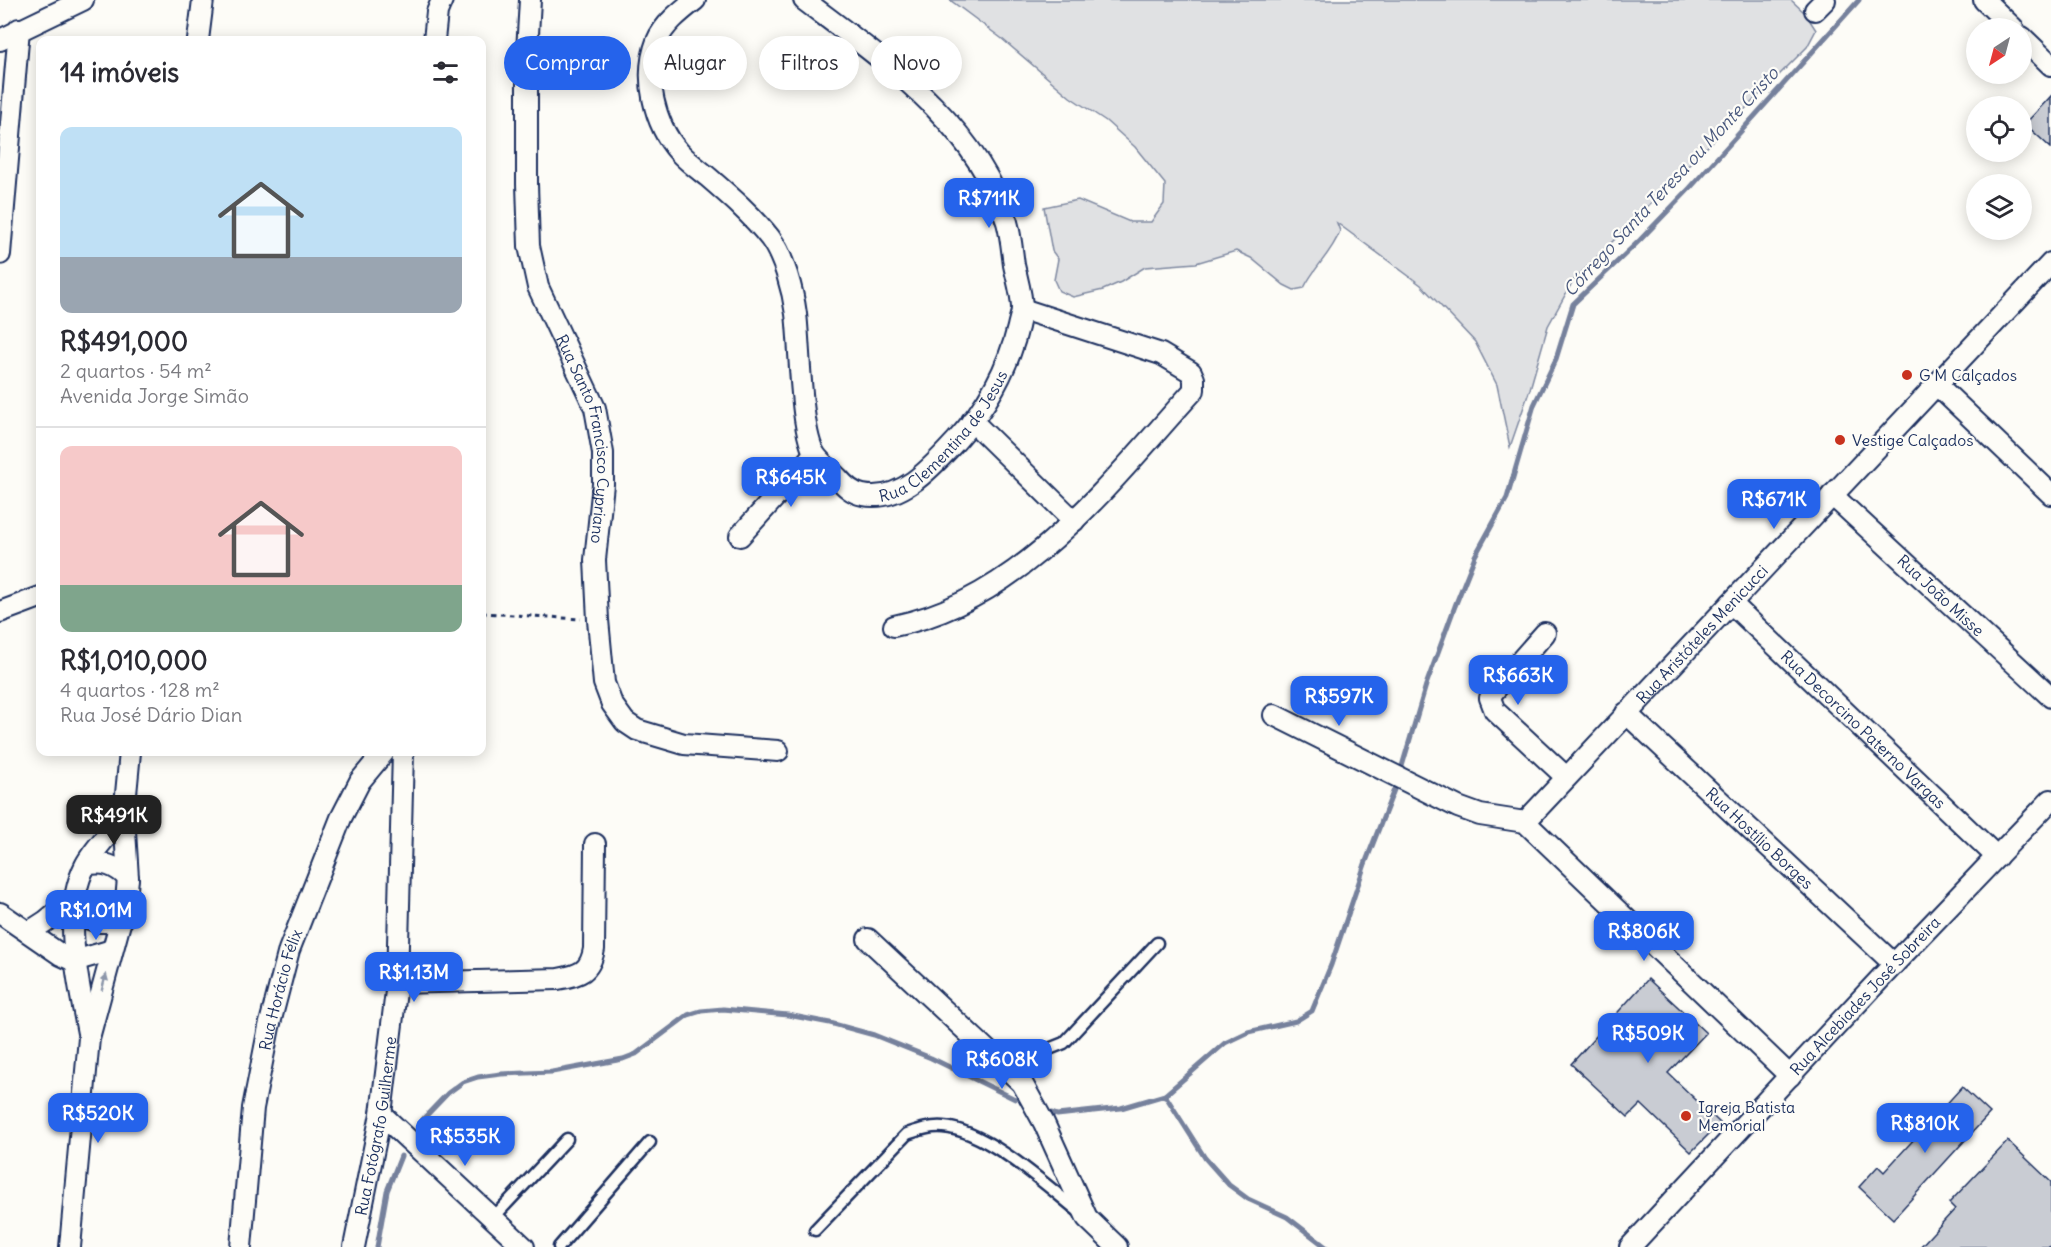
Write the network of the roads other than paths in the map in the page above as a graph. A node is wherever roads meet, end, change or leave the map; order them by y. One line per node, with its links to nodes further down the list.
1 (83, 0): 9 (street)
2 (203, 0): 10 (street)
3 (442, 0): 11 (street)
4 (530, 0): 33 (street, Rua Santo Francisco Cypriano)
5 (695, 0): 20 (street)
6 (804, 0): 17 (street, Rua Clementina de Jesus)
7 (1984, 0): 8 (street)
8 (2003, 18)
9 (19, 29): 12 (street); 15 (street)
10 (198, 36)
11 (434, 36)
12 (0, 40)
13 (2032, 47): 14 (street)
14 (2051, 65)
15 (0, 254)
16 (2047, 275): 18 (street, Rua Aristóteles Menicucci)
17 (1022, 309): 19 (street, Rua Clementina de Jesus); 23 (street)
18 (1937, 385): 21 (street); 22 (street, Rua Aristóteles Menicucci)
19 (972, 421): 20 (street, Rua Clementina de Jesus); 23 (street)
20 (814, 454): 24 (street)
21 (2051, 494)
22 (1832, 495): 26 (street, Rua Aristóteles Menicucci); 30 (street, Rua João Misse)
23 (1074, 521): 28 (street)
24 (740, 536)
25 (36, 598): 27 (street)
26 (1731, 603): 31 (street, Rua Aristóteles Menicucci); 42 (street, Rua Decorcino Paterno Vargas)
27 (0, 612)
28 (894, 626)
29 (1545, 633): 37 (street)
30 (2051, 697)
31 (1626, 713): 37 (street, Rua Aristóteles Menicucci); 53 (street, Rua Hostílio Borges)
32 (1274, 715): 40 (street)
33 (778, 751)
34 (130, 756): 39 (street)
35 (381, 756): 65 (street, Rua Horácio Félix)
36 (403, 756): 54 (street, Rua Fotógrafo Guilherme)
37 (1566, 777): 40 (street, Rua Aristóteles Menicucci)
38 (2051, 800): 42 (street, Rua Alcebiades José Sobreira)
39 (124, 815): 43 (street); 44 (street)
40 (1525, 822): 56 (street)
41 (595, 844): 54 (street)
42 (1996, 857): 53 (street, Rua Alcebiades José Sobreira)
43 (86, 865): 44 (street); 45 (street)
44 (128, 878): 47 (street)
45 (75, 905): 47 (street); 48 (street); 52 (street)
46 (0, 913): 48 (street)
47 (123, 919): 51 (street)
48 (29, 932): 52 (street)
49 (868, 939): 57 (street)
50 (1157, 943): 57 (lane)
51 (112, 950): 52 (street); 55 (street, one-way to 51)
52 (74, 961): 55 (street)
53 (1894, 964): 56 (street, Rua Alcebiades José Sobreira)
54 (397, 983): 58 (street, Rua Fotógrafo Guilherme)
55 (89, 1038): 64 (street)
56 (1790, 1076): 70 (street, Rua Alcebiades José Sobreira)
57 (1022, 1083): 62 (street)
58 (381, 1114): 61 (street); 66 (street, Rua Fotógrafo Guilherme)
59 (567, 1139): 61 (lane)
60 (650, 1142): 68 (lane)
61 (493, 1218): 67 (street)
62 (1087, 1218): 63 (lane); 69 (street)
63 (815, 1230)
64 (70, 1247)
65 (241, 1247)
66 (354, 1247)
67 (524, 1247)
68 (559, 1247)
69 (1117, 1247)
70 (1630, 1247)

